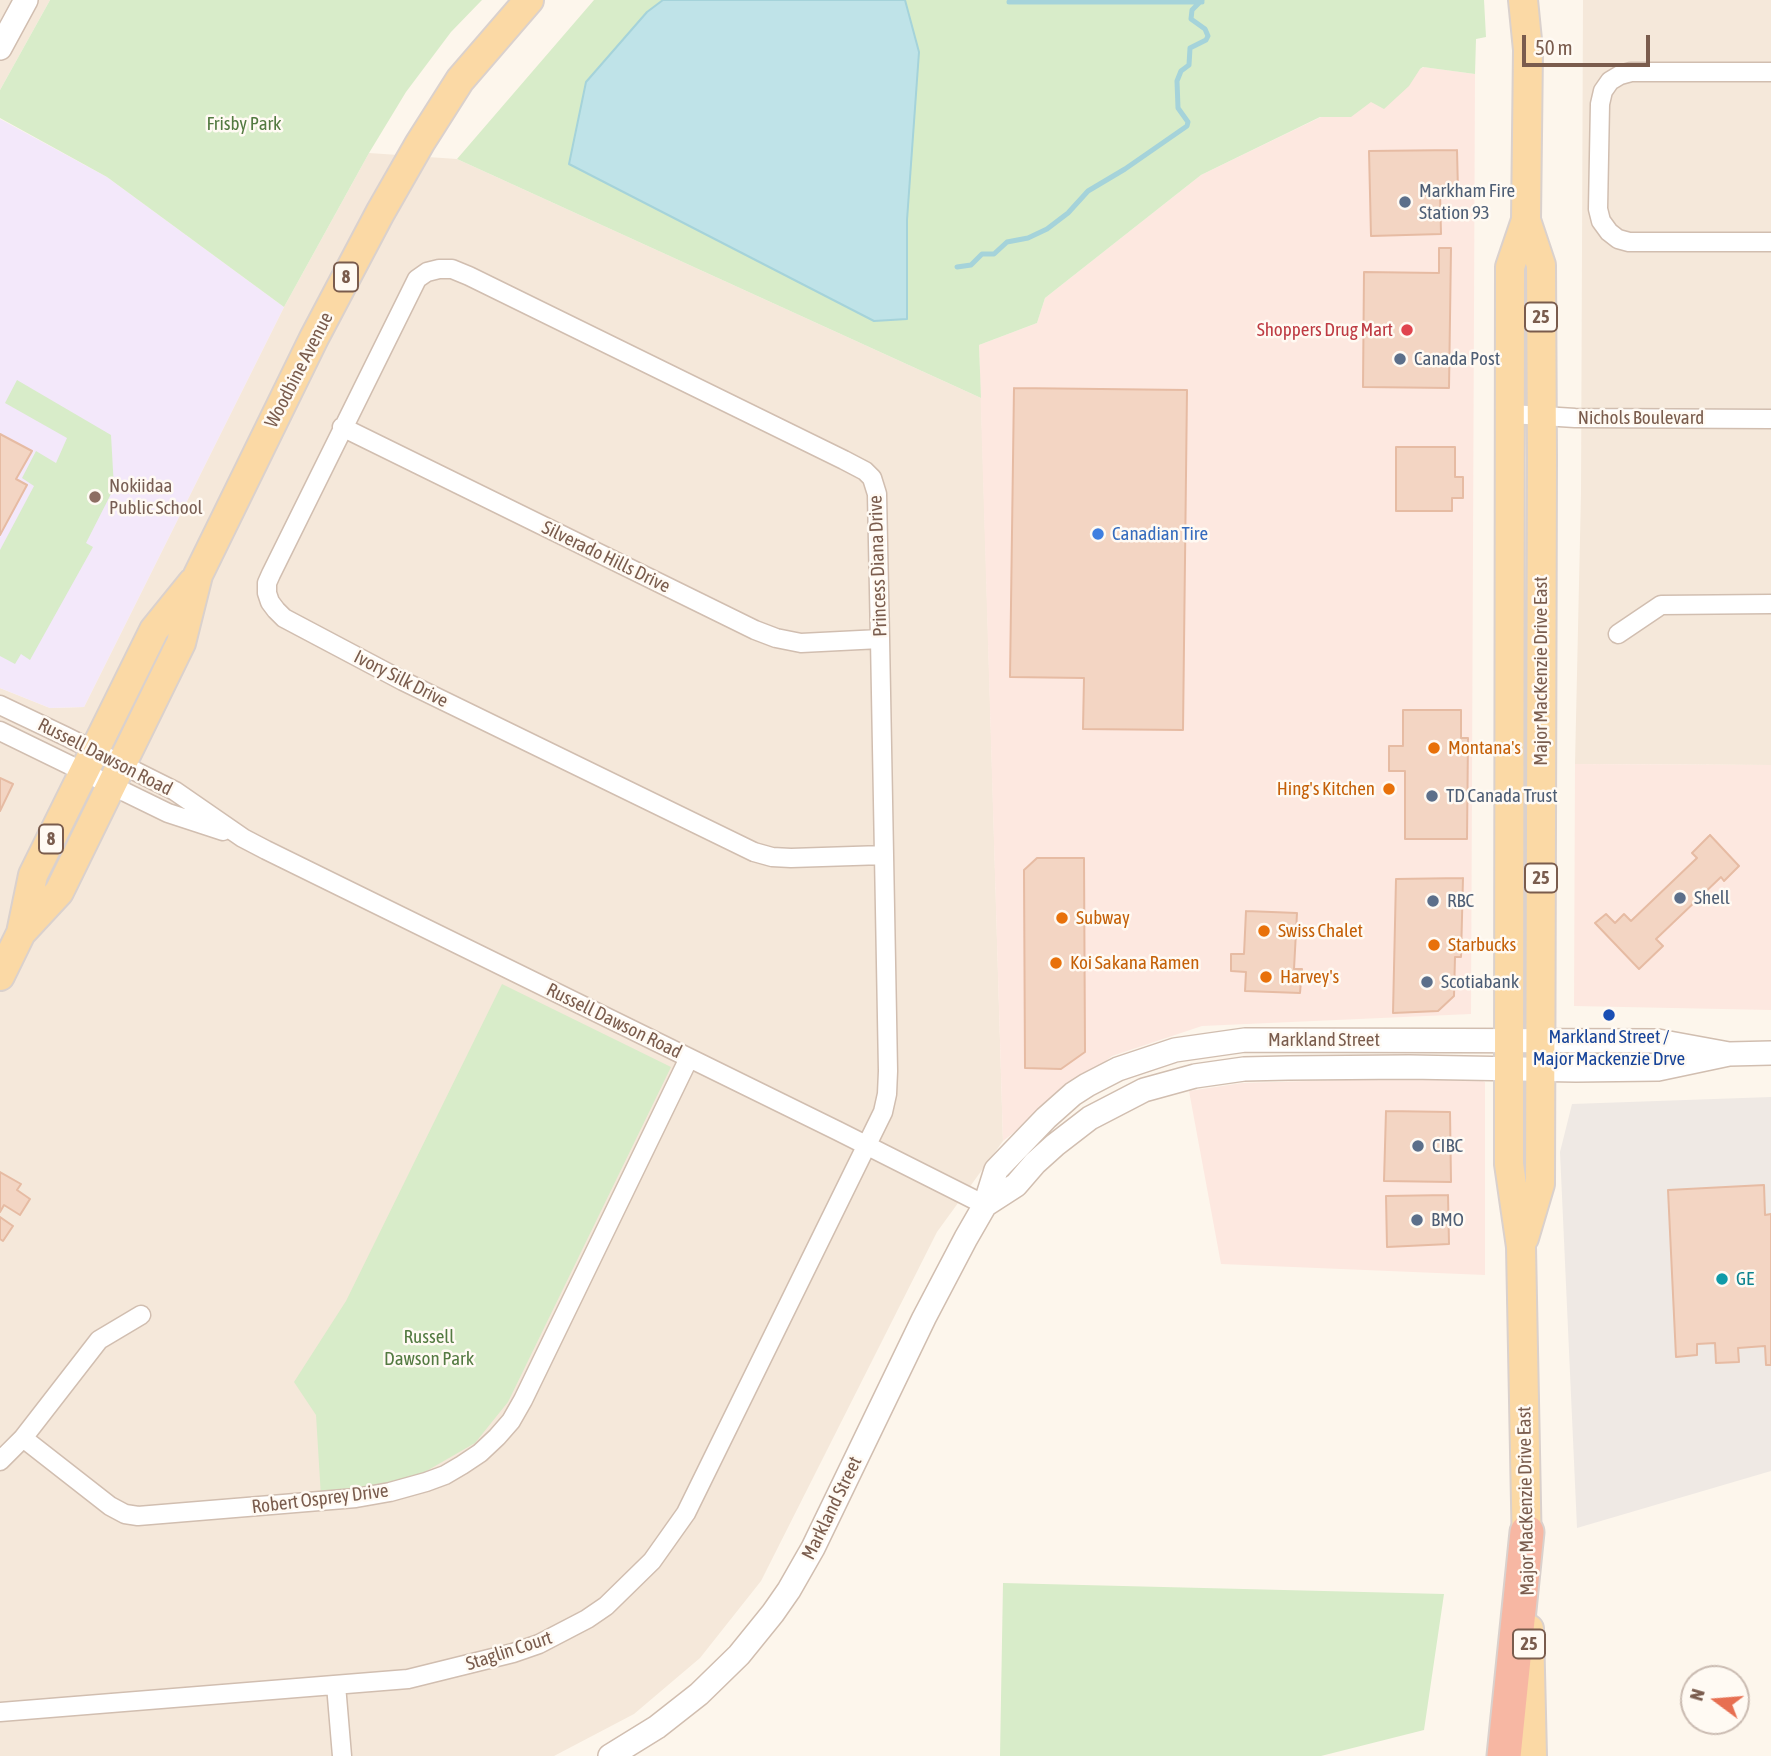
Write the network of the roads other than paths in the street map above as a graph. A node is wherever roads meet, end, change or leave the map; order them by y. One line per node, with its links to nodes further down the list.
1 (26, 0): 4 (street)
2 (529, 0): 13 (main road, Woodbine Avenue / 8)
3 (1523, 0): 6 (main road, Major MacKenzie Drive East / 25)
4 (0, 48)
5 (1771, 72): 7 (street)
6 (1527, 220): 9 (main road, Major MacKenzie Drive East / 25); 10 (main road, Major MacKenzie Drive East / 25)
7 (1771, 242)
8 (427, 272): 12 (street, Ivory Silk Drive); 16 (street, Princess Diana Drive)
9 (1511, 414): 10 (street, Nichols Boulevard); 24 (main road, Major MacKenzie Drive East / 25)
10 (1542, 416): 11 (street, Nichols Boulevard); 25 (main road, Major MacKenzie Drive East / 25)
11 (1771, 419)
12 (342, 427): 16 (street, Silverado Hills Drive); 21 (street, Ivory Silk Drive)
13 (198, 575): 19 (main road, Woodbine Avenue / 8); 20 (main road, Woodbine Avenue / 8)
14 (1771, 604): 15 (street)
15 (1618, 634)
16 (880, 639): 21 (street, Princess Diana Drive)
17 (0, 705): 19 (street, Russell Dawson Road)
18 (0, 731): 19 (street, Russell Dawson Road)
19 (89, 761): 20 (street, Russell Dawson Road); 22 (main road, Woodbine Avenue / 8)
20 (116, 775): 22 (main road, Woodbine Avenue / 8); 28 (street, Russell Dawson Road)
21 (884, 855): 31 (street, Princess Diana Drive)
22 (21, 933): 23 (main road, Woodbine Avenue / 8)
23 (0, 976)
24 (1509, 1040): 25 (street, Markland Street); 29 (main road, Major MacKenzie Drive East / 25); 32 (street, Markland Street)
25 (1540, 1040): 27 (street, Markland Street); 30 (main road, Major MacKenzie Drive East / 25)
26 (1771, 1053): 27 (street, Markland Street)
27 (1729, 1054): 30 (street, Markland Street)
28 (689, 1058): 31 (street, Russell Dawson Road); 35 (street, Robert Osprey Drive)
29 (1509, 1068): 30 (street, Markland Street); 32 (street, Markland Street); 33 (main road, Major MacKenzie Drive East / 25)
30 (1540, 1069): 33 (main road, Major MacKenzie Drive East / 25)
31 (867, 1146): 32 (street, Russell Dawson Road); 38 (street, Staglin Court)
32 (985, 1205): 41 (street, Markland Street)
33 (1521, 1247): 37 (main road, Major MacKenzie Drive East / 25)
34 (141, 1315): 35 (street)
35 (23, 1438): 36 (street)
36 (0, 1461)
37 (1527, 1532): 42 (highway); 43 (main road, Major MacKenzie Drive East / 25)
38 (336, 1685): 39 (street, Staglin Court); 40 (street)
39 (0, 1712)
40 (342, 1756)
41 (611, 1756)
42 (1504, 1756)
43 (1532, 1756)

